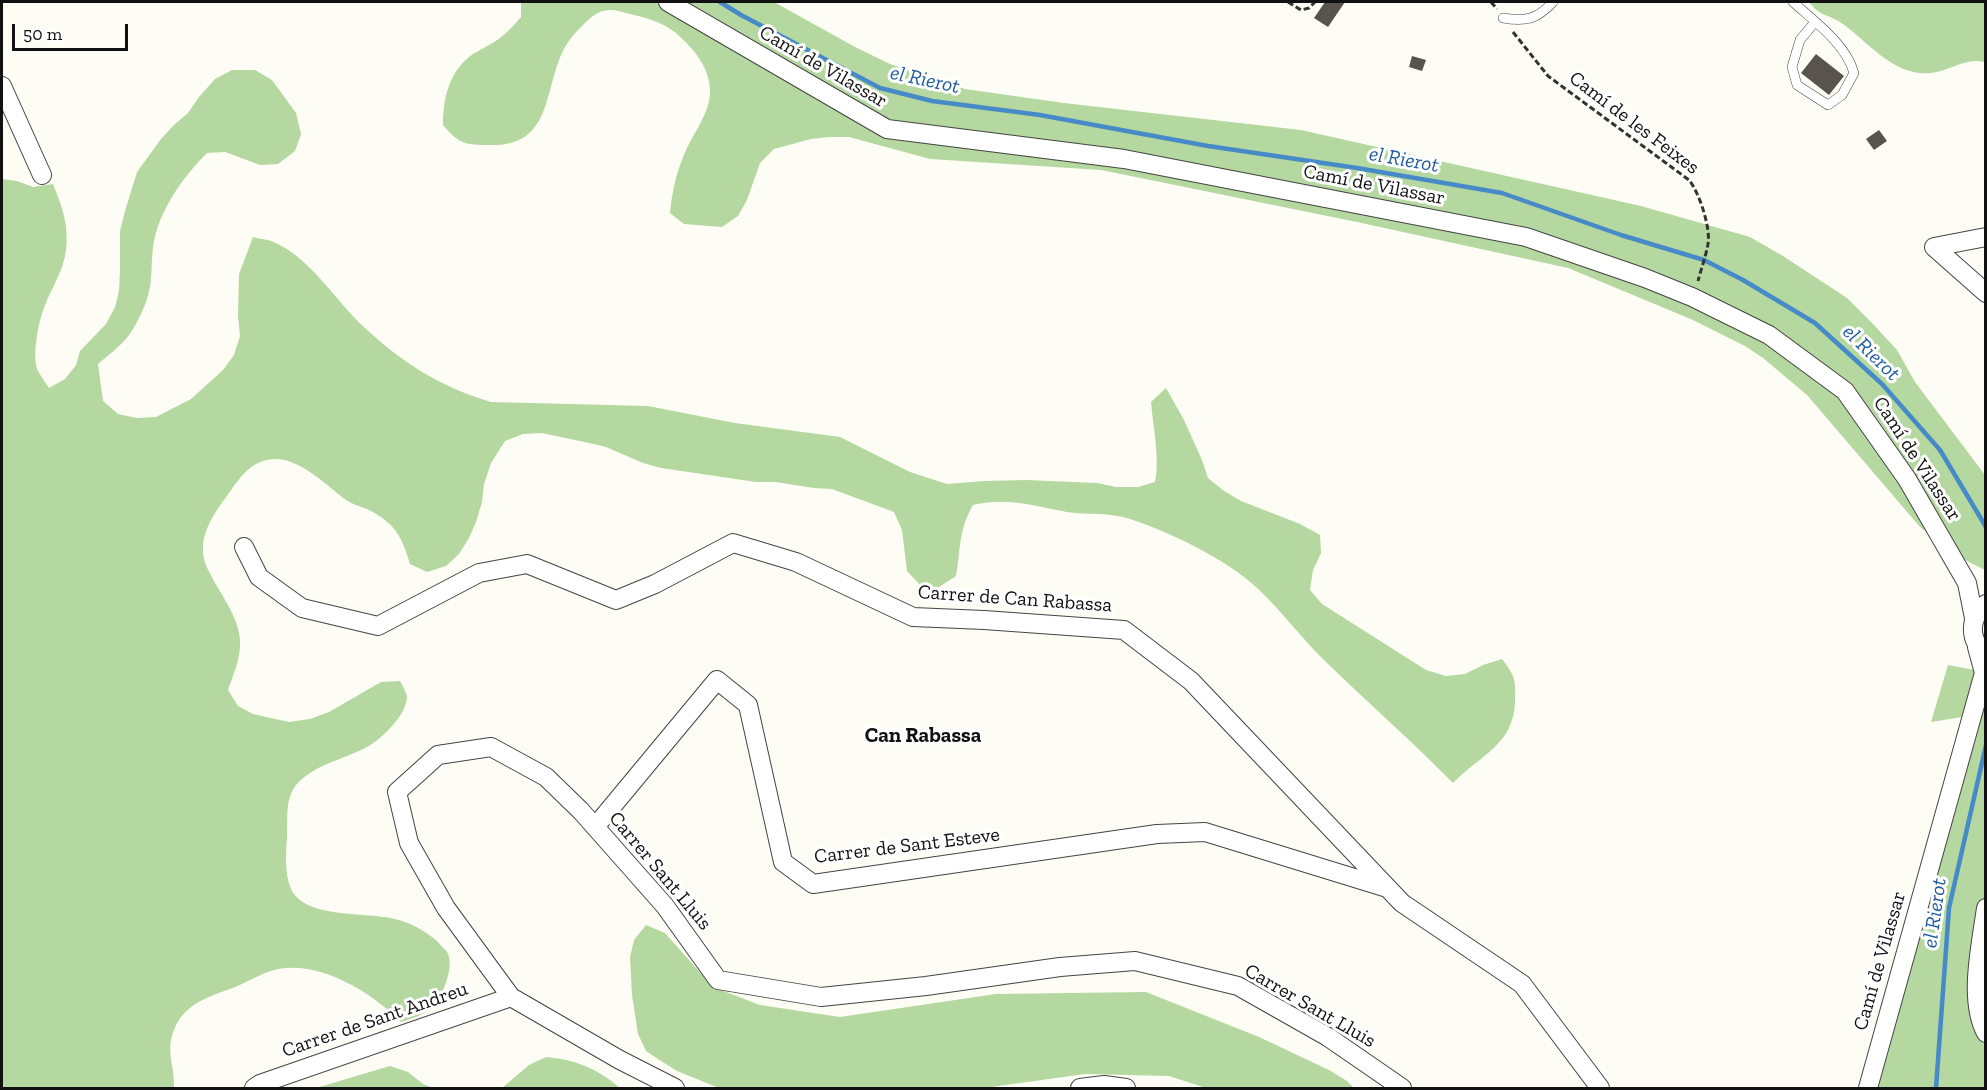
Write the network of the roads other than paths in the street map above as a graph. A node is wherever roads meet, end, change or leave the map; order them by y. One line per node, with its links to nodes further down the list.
1 (668, 2): 11 (street, Camí de Vilassar)
2 (1553, 2): 4 (lane)
3 (1793, 2): 5 (lane)
4 (1503, 18)
5 (1815, 22): 5 (lane)
6 (2, 86): 7 (street)
7 (42, 175)
8 (1986, 237): 9 (street)
9 (1986, 293)
10 (244, 546): 17 (street, Carrer de Can Rabassa)
11 (1967, 583): 12 (street); 14 (street, Camí de Vilassar)
12 (1986, 592)
13 (1986, 604): 14 (street)
14 (1974, 618): 15 (street, Camí de Vilassar)
15 (1983, 662): 27 (street, Camí de Vilassar)
16 (596, 827): 17 (street, Carrer de Sant Esteve); 19 (street, Carrer Sant Lluis); 25 (street, Carrer Sant Lluis)
17 (1388, 888): 26 (street, Carrer de Can Rabassa)
18 (1986, 908): 20 (street)
19 (511, 997): 21 (street, Carrer de Sant Andreu); 22 (street)
20 (1986, 1033)
21 (254, 1089)
22 (675, 1089)
23 (1080, 1089): 24 (street)
24 (1126, 1089)
25 (1402, 1089)
26 (1600, 1089)
27 (1868, 1089)

